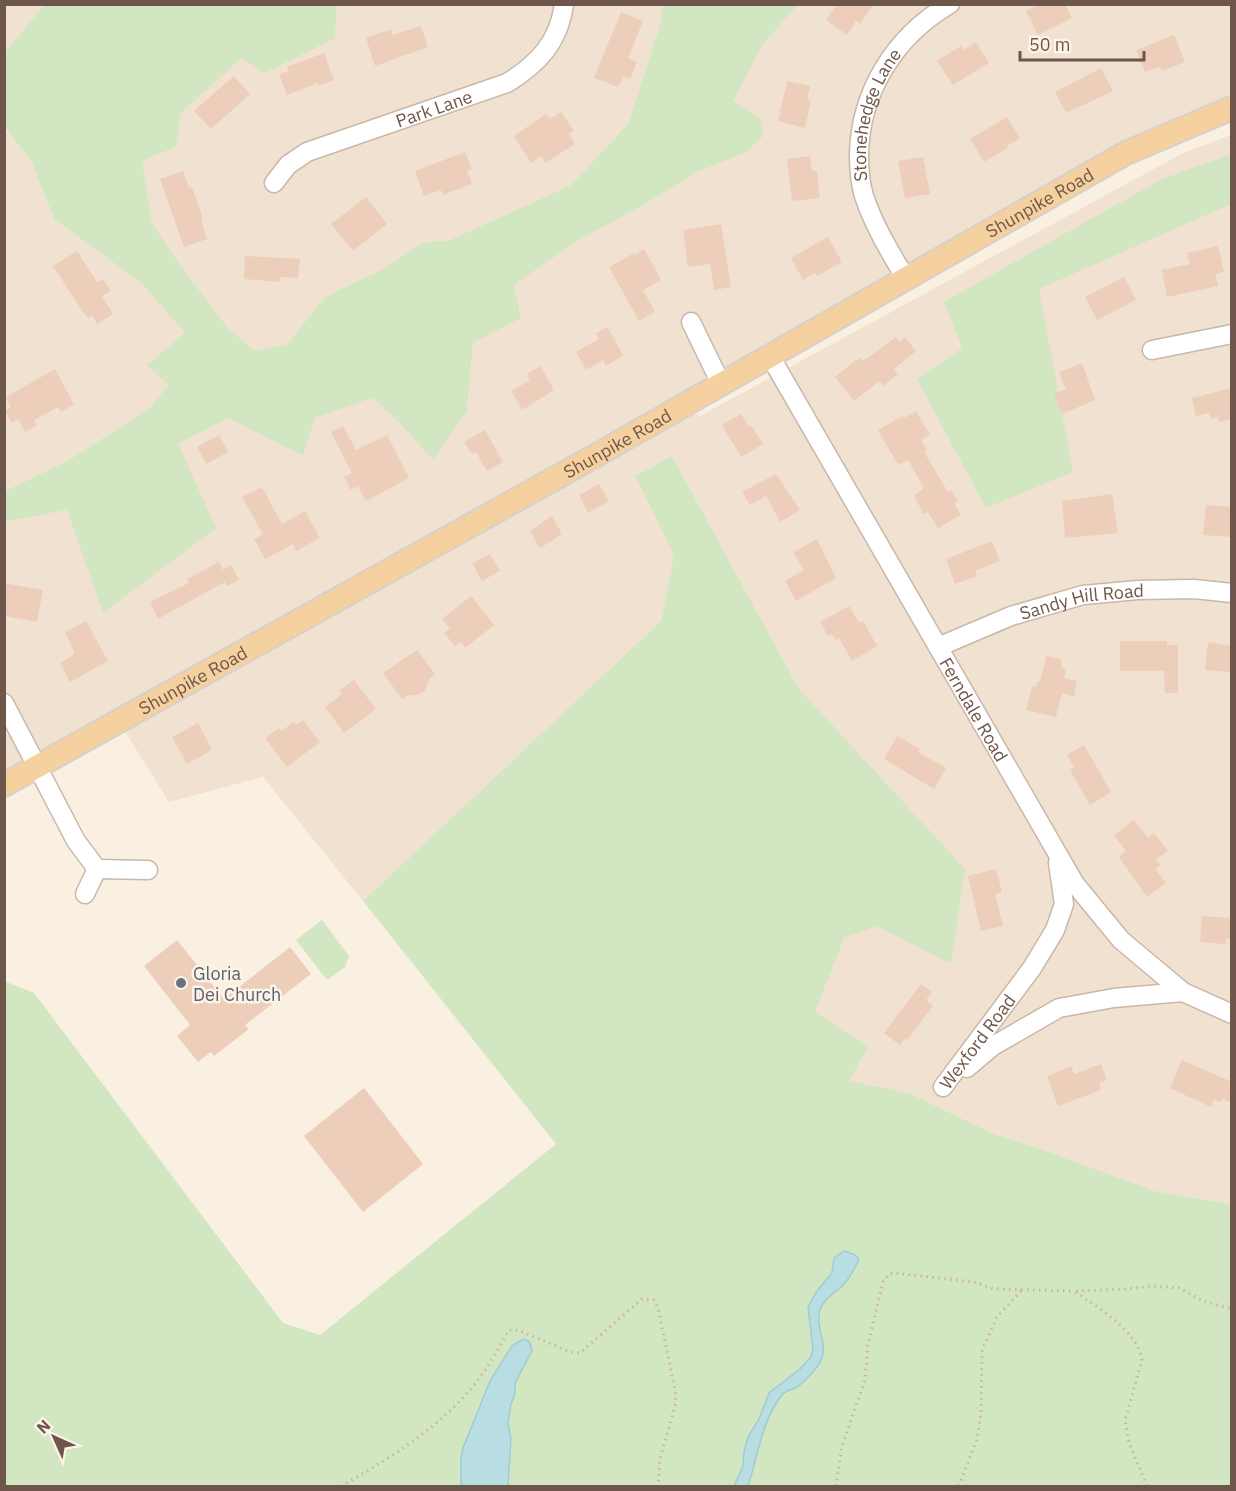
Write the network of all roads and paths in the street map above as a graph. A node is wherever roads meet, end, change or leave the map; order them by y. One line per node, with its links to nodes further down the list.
1 (564, 4): 4 (street, Park Lane)
2 (950, 4): 5 (street, Stonehedge Lane)
3 (1232, 108): 5 (main road, Shunpike Road)
4 (274, 183)
5 (906, 279): 9 (main road, Shunpike Road)
6 (691, 322): 10 (street)
7 (1232, 334): 8 (street)
8 (1152, 350)
9 (770, 356): 10 (main road, Shunpike Road); 12 (street, Ferndale Road)
10 (721, 384): 14 (main road, Shunpike Road)
11 (1232, 593): 12 (street, Sandy Hill Road)
12 (938, 648): 16 (street, Ferndale Road)
13 (4, 703): 14 (street)
14 (39, 766): 15 (main road, Shunpike Road); 17 (street)
15 (4, 784)
16 (1057, 853): 20 (street, Ferndale Road); 20 (street, Wexford Road)
17 (97, 869): 18 (street); 19 (street)
18 (148, 870)
19 (85, 894)
20 (1183, 992): 21 (street, Ferndale Road)
21 (1232, 1014)
22 (1022, 1290): 23 (path); 27 (path); 28 (path)
23 (1074, 1291): 24 (path); 29 (path)
24 (1232, 1309)
25 (341, 1486): 26 (path)
26 (658, 1486)
27 (836, 1486)
28 (959, 1486)
29 (1147, 1486)

